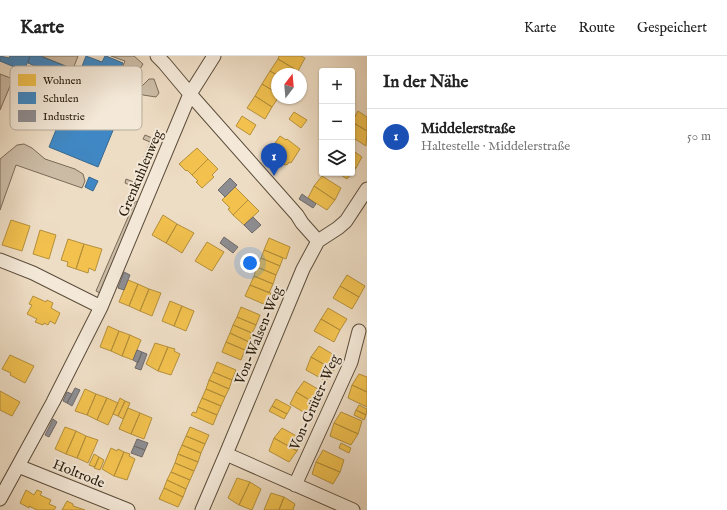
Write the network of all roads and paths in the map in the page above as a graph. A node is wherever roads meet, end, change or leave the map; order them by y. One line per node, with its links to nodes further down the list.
1 (157, 56): 3 (street)
2 (214, 56): 3 (street, Grenkuhlenweg)
3 (190, 94): 5 (street); 7 (street, Grenkuhlenweg)
4 (367, 189): 5 (street, Von-Walsen-Weg)
5 (318, 241): 9 (street, Von-Walsen-Weg)
6 (0, 260): 7 (street)
7 (101, 307): 10 (street, Grenkuhlenweg)
8 (359, 331): 11 (street, Von-Grüter-Weg)
9 (226, 454): 11 (street); 14 (street, Von-Walsen-Weg)
10 (18, 466): 12 (street, Grenkuhlenweg); 13 (street, Holtrode)
11 (295, 485): 15 (street)
12 (0, 499)
13 (128, 510)
14 (202, 510)
15 (352, 510)

